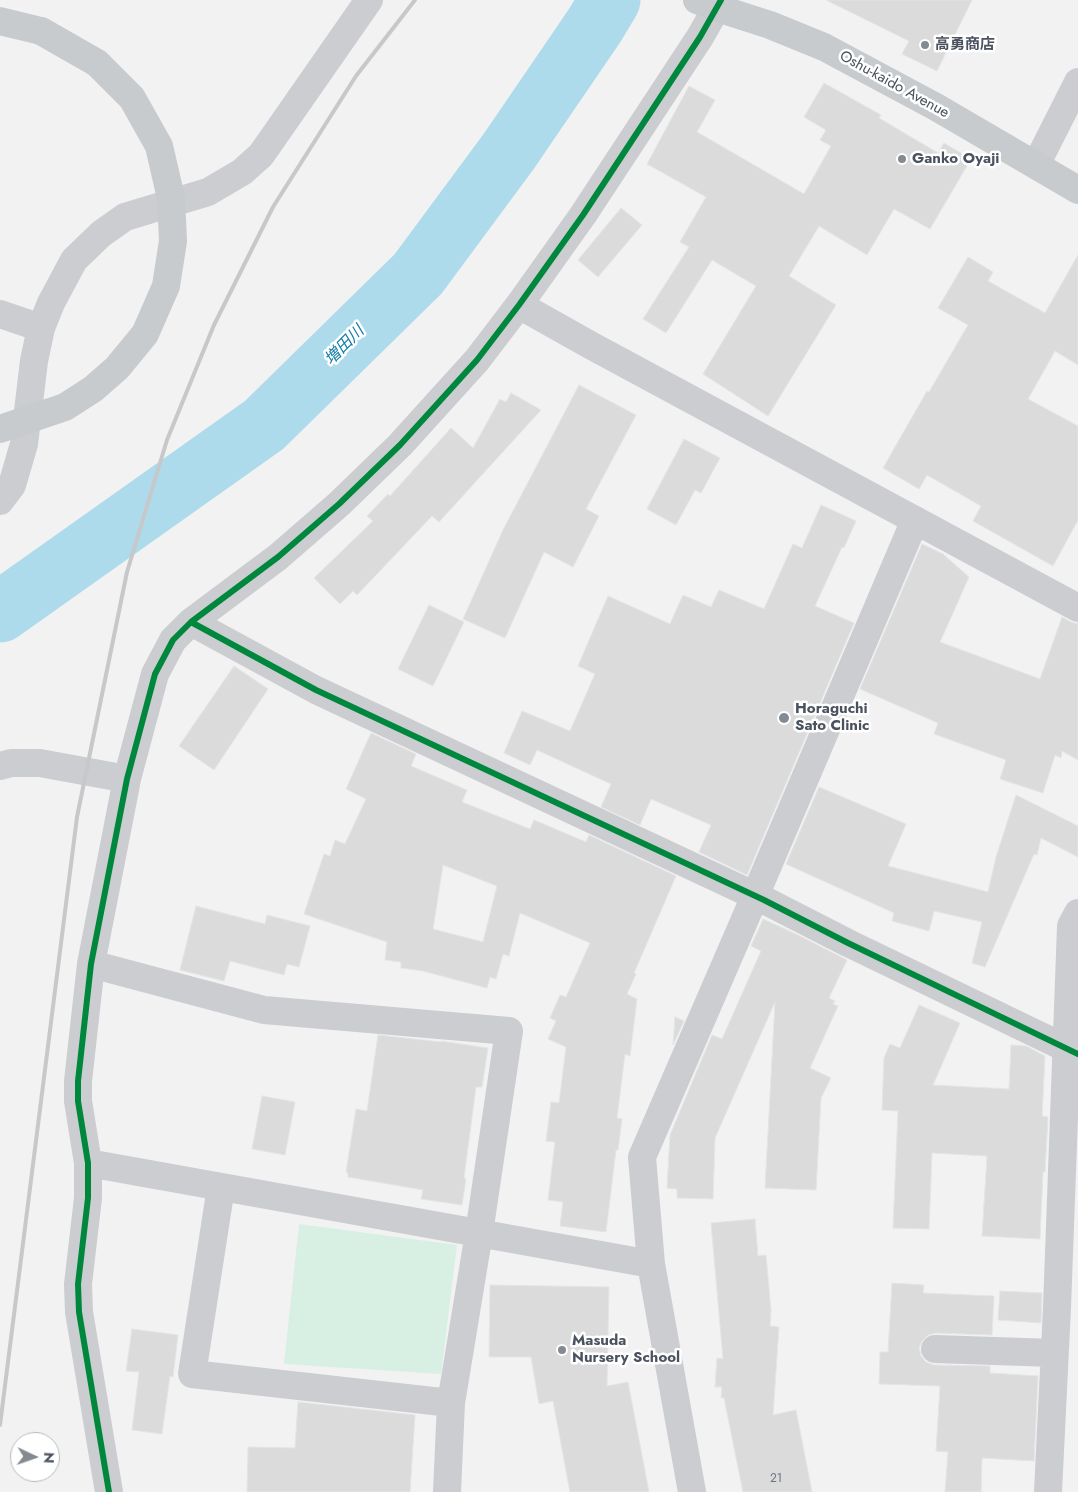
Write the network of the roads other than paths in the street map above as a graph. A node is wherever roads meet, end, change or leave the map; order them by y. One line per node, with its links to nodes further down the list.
1 (369, 0): 9 (street)
2 (709, 2): 5 (main road, Oshu-kaido Avenue); 7 (street)
3 (0, 21): 10 (main road, bridge)
4 (1078, 82): 5 (street)
5 (1036, 165): 6 (main road, Oshu-kaido Avenue)
6 (1078, 190)
7 (519, 305): 12 (street); 14 (street)
8 (0, 314): 9 (street)
9 (41, 328): 11 (street)
10 (0, 429)
11 (0, 501)
12 (915, 520): 13 (street); 17 (street)
13 (1078, 608)
14 (191, 622): 16 (street); 17 (street)
15 (0, 766): 16 (street)
16 (126, 779): 19 (street)
17 (755, 896): 20 (street); 24 (street)
18 (1078, 913): 20 (street)
19 (91, 964): 21 (street); 23 (street)
20 (1072, 1052): 26 (street)
21 (88, 1163): 22 (street); 28 (street)
22 (221, 1187): 23 (street); 27 (street)
23 (479, 1233): 24 (street); 27 (street)
24 (651, 1264): 30 (street)
25 (935, 1349): 26 (street)
26 (1054, 1353): 31 (street)
27 (451, 1403): 29 (street)
28 (109, 1492)
29 (447, 1492)
30 (692, 1492)
31 (1048, 1492)

